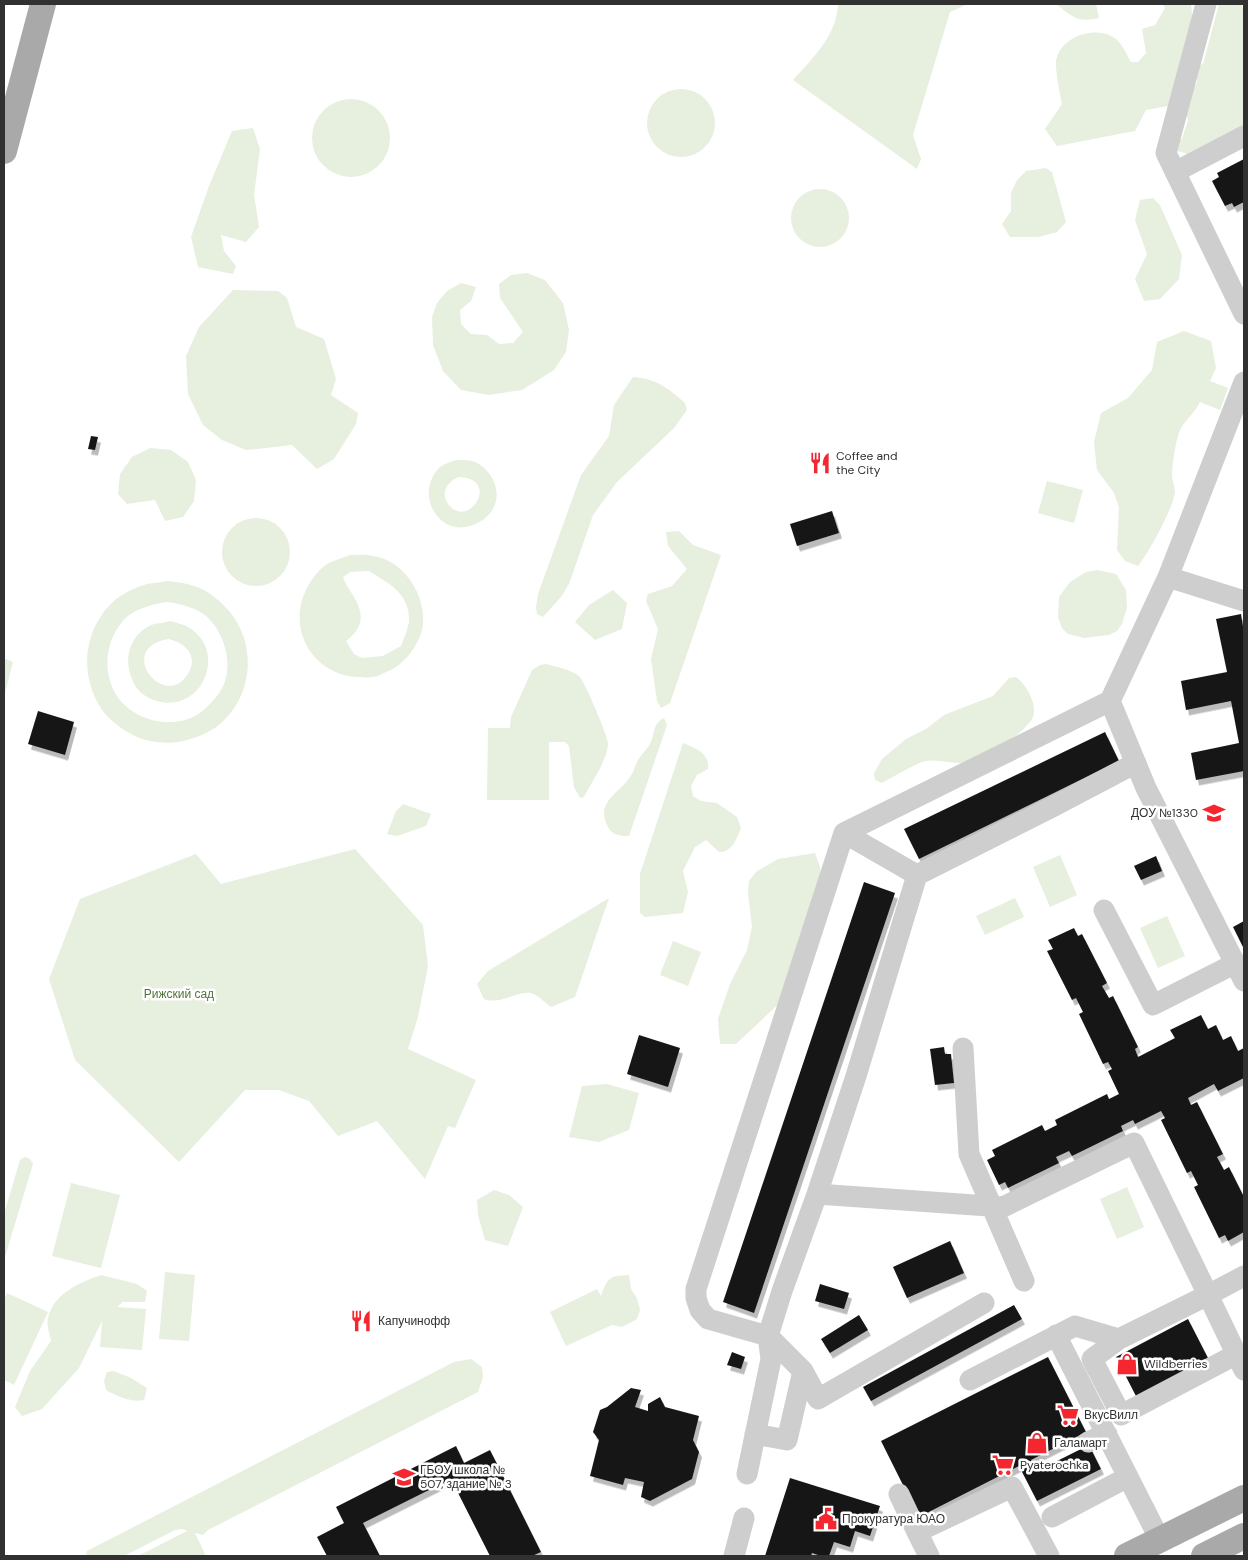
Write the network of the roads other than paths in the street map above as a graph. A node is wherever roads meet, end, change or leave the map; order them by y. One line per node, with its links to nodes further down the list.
1 (43, 4): 4 (main road)
2 (1206, 4): 5 (lane)
3 (1244, 136): 5 (lane)
4 (4, 151)
5 (1175, 172): 6 (lane)
6 (1244, 314)
7 (1244, 382): 8 (lane)
8 (1168, 577): 9 (lane); 10 (lane)
9 (1244, 601)
10 (1110, 701): 11 (lane); 12 (lane)
11 (1136, 763): 13 (lane); 15 (lane)
12 (844, 833): 13 (lane); 24 (lane)
13 (917, 875): 17 (lane)
14 (1104, 910): 15 (lane)
15 (1240, 972)
16 (963, 1048): 18 (lane)
17 (817, 1194): 18 (lane); 24 (lane)
18 (991, 1206): 20 (lane); 21 (lane)
19 (1244, 1276): 21 (lane)
20 (1024, 1281)
21 (1208, 1294): 25 (lane); 26 (lane)
22 (984, 1303): 27 (lane)
23 (1056, 1335): 25 (lane); 28 (lane); 31 (lane)
24 (768, 1336): 27 (lane); 29 (lane)
25 (1119, 1338): 26 (lane)
26 (1239, 1350)
27 (803, 1371): 29 (lane)
28 (970, 1380)
29 (755, 1434): 30 (lane)
30 (747, 1474)
31 (1128, 1477): 34 (lane); 38 (lane)
32 (899, 1494): 36 (lane)
33 (1244, 1498): 38 (main road)
34 (1052, 1517)
35 (744, 1518): 39 (lane)
36 (917, 1532): 40 (lane); 41 (lane)
37 (1244, 1536): 43 (main road)
38 (1160, 1540): 42 (main road)
39 (734, 1556)
40 (929, 1556)
41 (1049, 1556)
42 (1126, 1556)
43 (1204, 1556)

